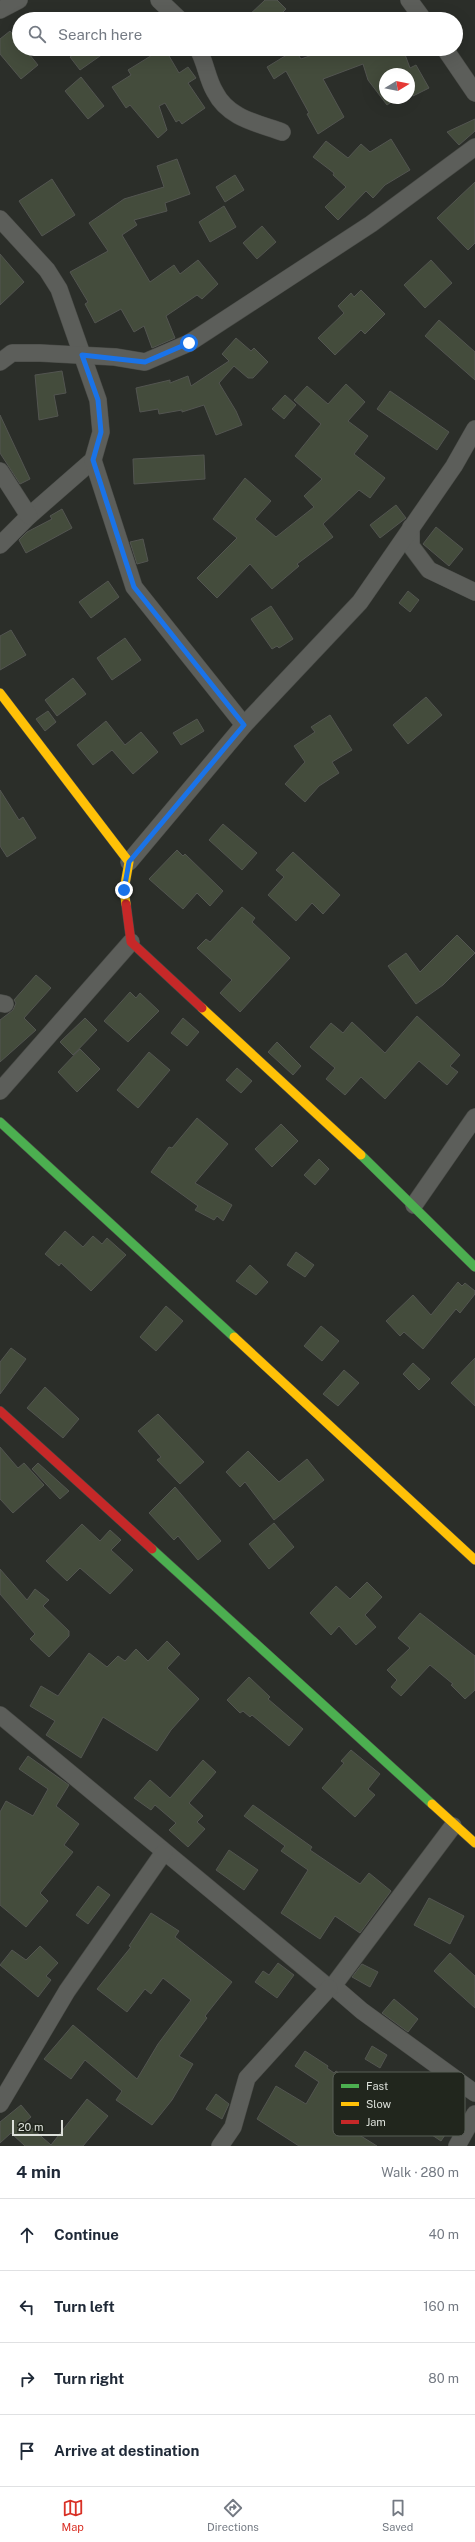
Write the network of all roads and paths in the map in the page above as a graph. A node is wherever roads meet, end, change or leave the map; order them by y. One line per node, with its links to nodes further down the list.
1 (19, 0): 4 (street)
2 (160, 0): 5 (street)
3 (409, 0): 6 (street)
4 (0, 10)
5 (172, 12)
6 (417, 12)
7 (201, 56): 10 (street)
8 (450, 56): 9 (street)
9 (475, 93)
10 (282, 132)
11 (475, 147): 13 (street)
12 (0, 219): 13 (street)
13 (82, 355): 14 (street); 16 (street)
14 (0, 362)
15 (475, 429): 19 (street)
16 (93, 460): 18 (street); 23 (street)
17 (0, 471): 18 (street)
18 (29, 516): 20 (street)
19 (411, 527): 21 (street); 23 (street)
20 (0, 545)
21 (475, 592)
22 (0, 693): 24 (street)
23 (244, 725): 24 (street)
24 (129, 862): 25 (street)
25 (131, 942): 26 (street); 29 (street)
26 (0, 1091)
27 (475, 1117): 29 (street)
28 (0, 1122): 32 (street)
29 (414, 1205): 30 (street)
30 (475, 1267)
31 (0, 1411): 34 (street)
32 (475, 1560)
33 (0, 1716): 36 (street)
34 (453, 1826): 35 (street); 37 (street)
35 (475, 1843)
36 (164, 1852): 37 (street); 41 (street)
37 (331, 1987): 38 (street); 45 (street)
38 (446, 2072)
39 (465, 2086): 40 (street)
40 (475, 2093)
41 (0, 2104)
42 (475, 2114): 43 (street)
43 (465, 2132)
44 (463, 2136): 46 (street)
45 (220, 2146)
46 (457, 2146)

